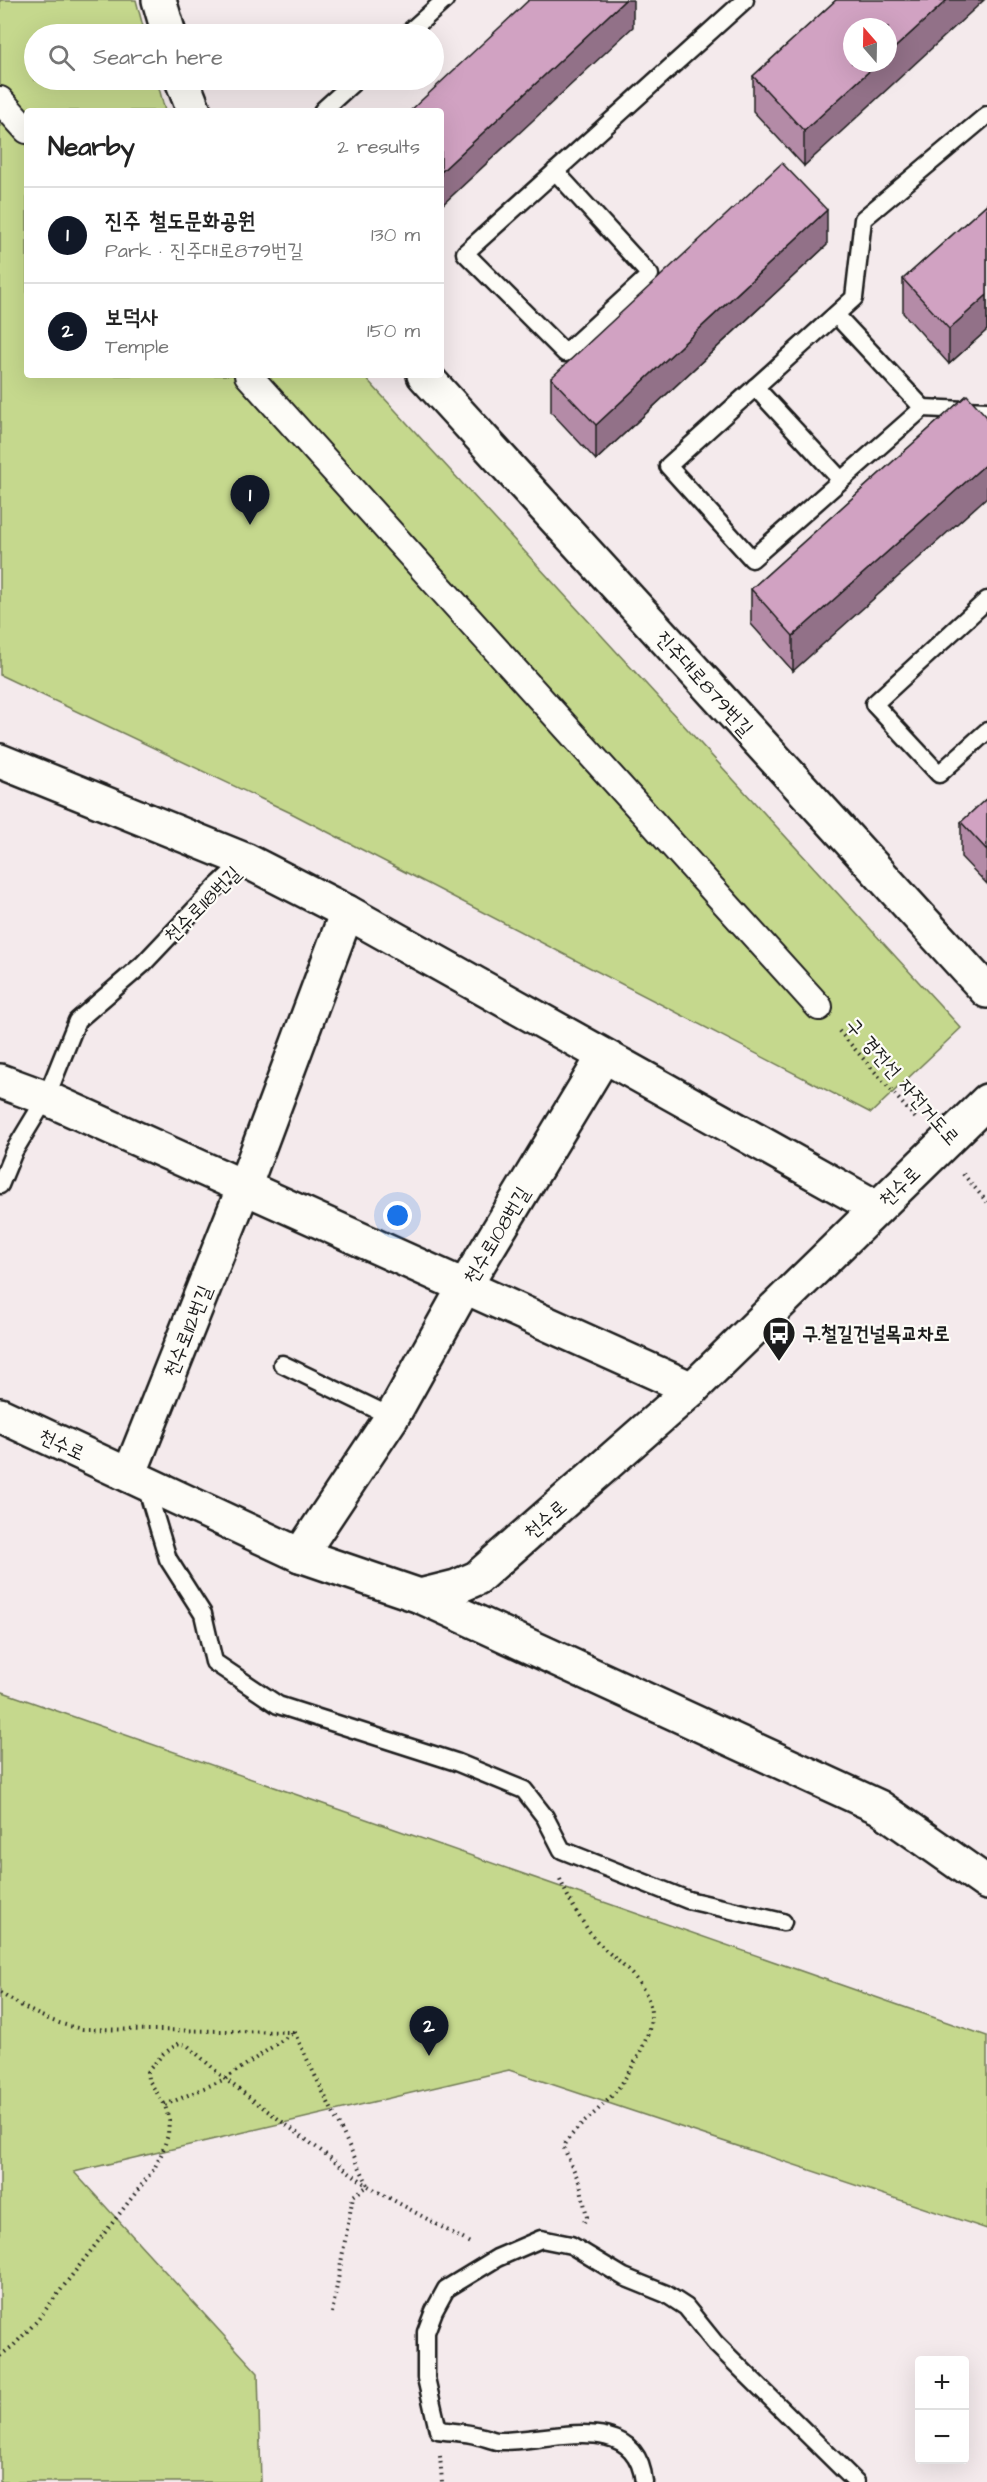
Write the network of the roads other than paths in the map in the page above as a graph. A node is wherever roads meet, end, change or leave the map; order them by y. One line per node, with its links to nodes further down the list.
1 (159, 0): 4 (street)
2 (445, 0): 5 (lane)
3 (745, 0): 13 (lane)
4 (166, 24)
5 (418, 24)
6 (186, 90): 9 (street)
7 (345, 90): 10 (lane)
8 (0, 100): 12 (street)
9 (193, 108)
10 (324, 108)
11 (987, 115): 14 (lane)
12 (24, 127)
13 (555, 171): 13 (lane)
14 (836, 315): 17 (lane); 18 (lane)
15 (251, 378): 27 (street)
16 (427, 378): 26 (street, 진주대로879번길)
17 (755, 387): 20 (lane); 20 (lane)
18 (923, 408): 19 (lane); 20 (lane)
19 (987, 411)
20 (841, 480)
21 (987, 600): 22 (lane)
22 (987, 731)
23 (0, 761): 24 (street, 천수로118번길)
24 (245, 860): 25 (street); 30 (lane, 천수로118번길)
25 (347, 912): 28 (street); 33 (street, 천수로112번길)
26 (987, 991)
27 (819, 1007)
28 (604, 1056): 34 (street); 35 (street, 천수로108번길)
29 (0, 1081): 30 (street)
30 (46, 1098): 32 (lane, 천수로118번길); 33 (street)
31 (987, 1101): 34 (street, 천수로)
32 (0, 1185)
33 (244, 1187): 35 (street); 40 (street, 천수로112번길)
34 (877, 1208): 37 (street, 천수로)
35 (465, 1286): 37 (street); 39 (street, 천수로108번길)
36 (282, 1364): 39 (lane)
37 (692, 1389): 42 (street, 천수로)
38 (0, 1415): 40 (street, 천수로)
39 (392, 1417): 41 (street, 천수로108번길)
40 (137, 1479): 41 (street, 천수로); 44 (lane)
41 (300, 1555): 42 (street, 천수로)
42 (420, 1596): 43 (street)
43 (987, 1883)
44 (783, 1922)
45 (644, 2482): 46 (lane)
46 (856, 2482)

